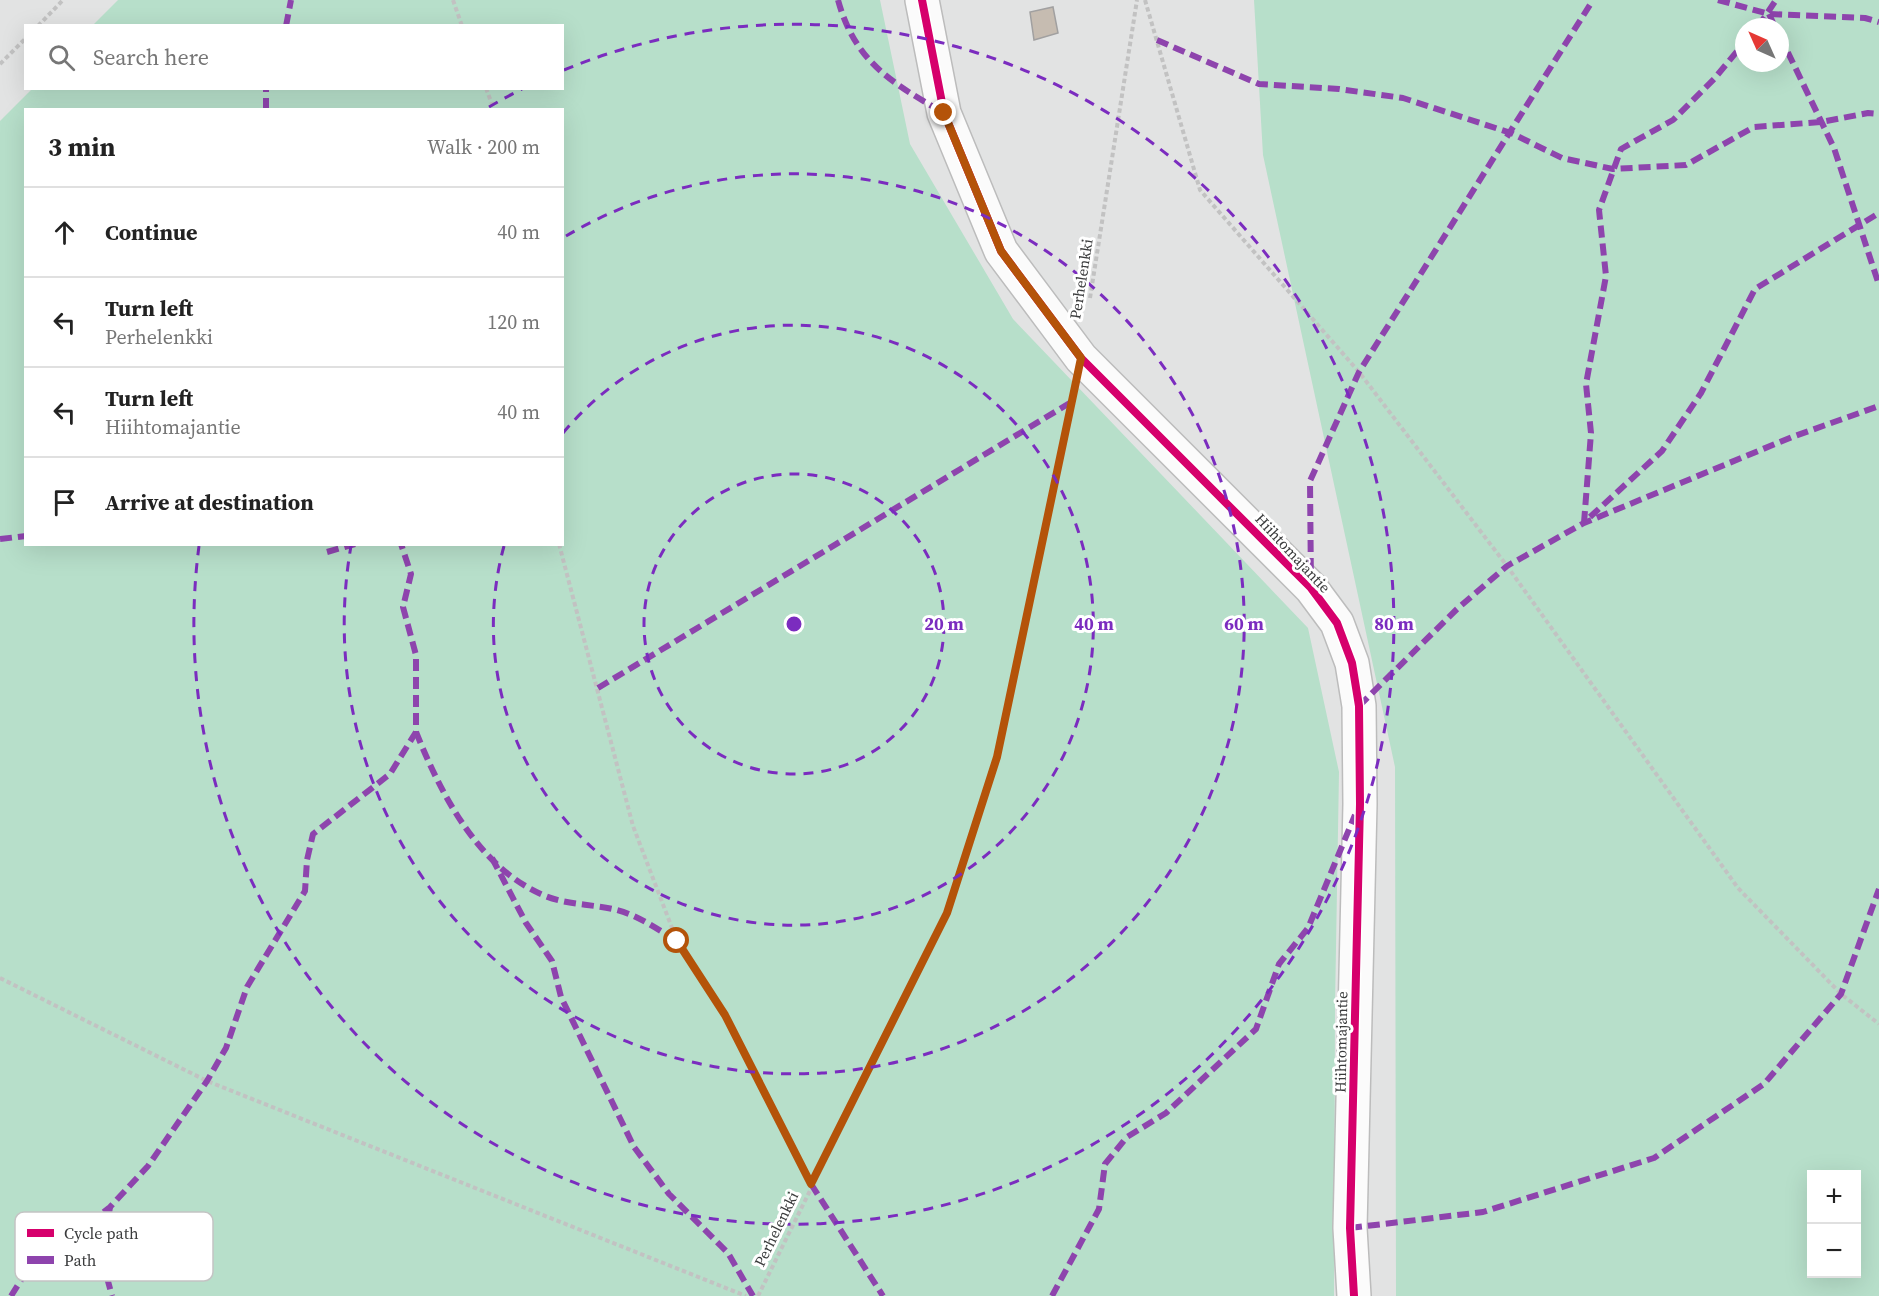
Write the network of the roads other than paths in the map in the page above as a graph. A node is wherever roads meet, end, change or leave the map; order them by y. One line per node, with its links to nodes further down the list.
1 (922, 0): 2 (street, Hiihtomajantie)
2 (1354, 1296)

